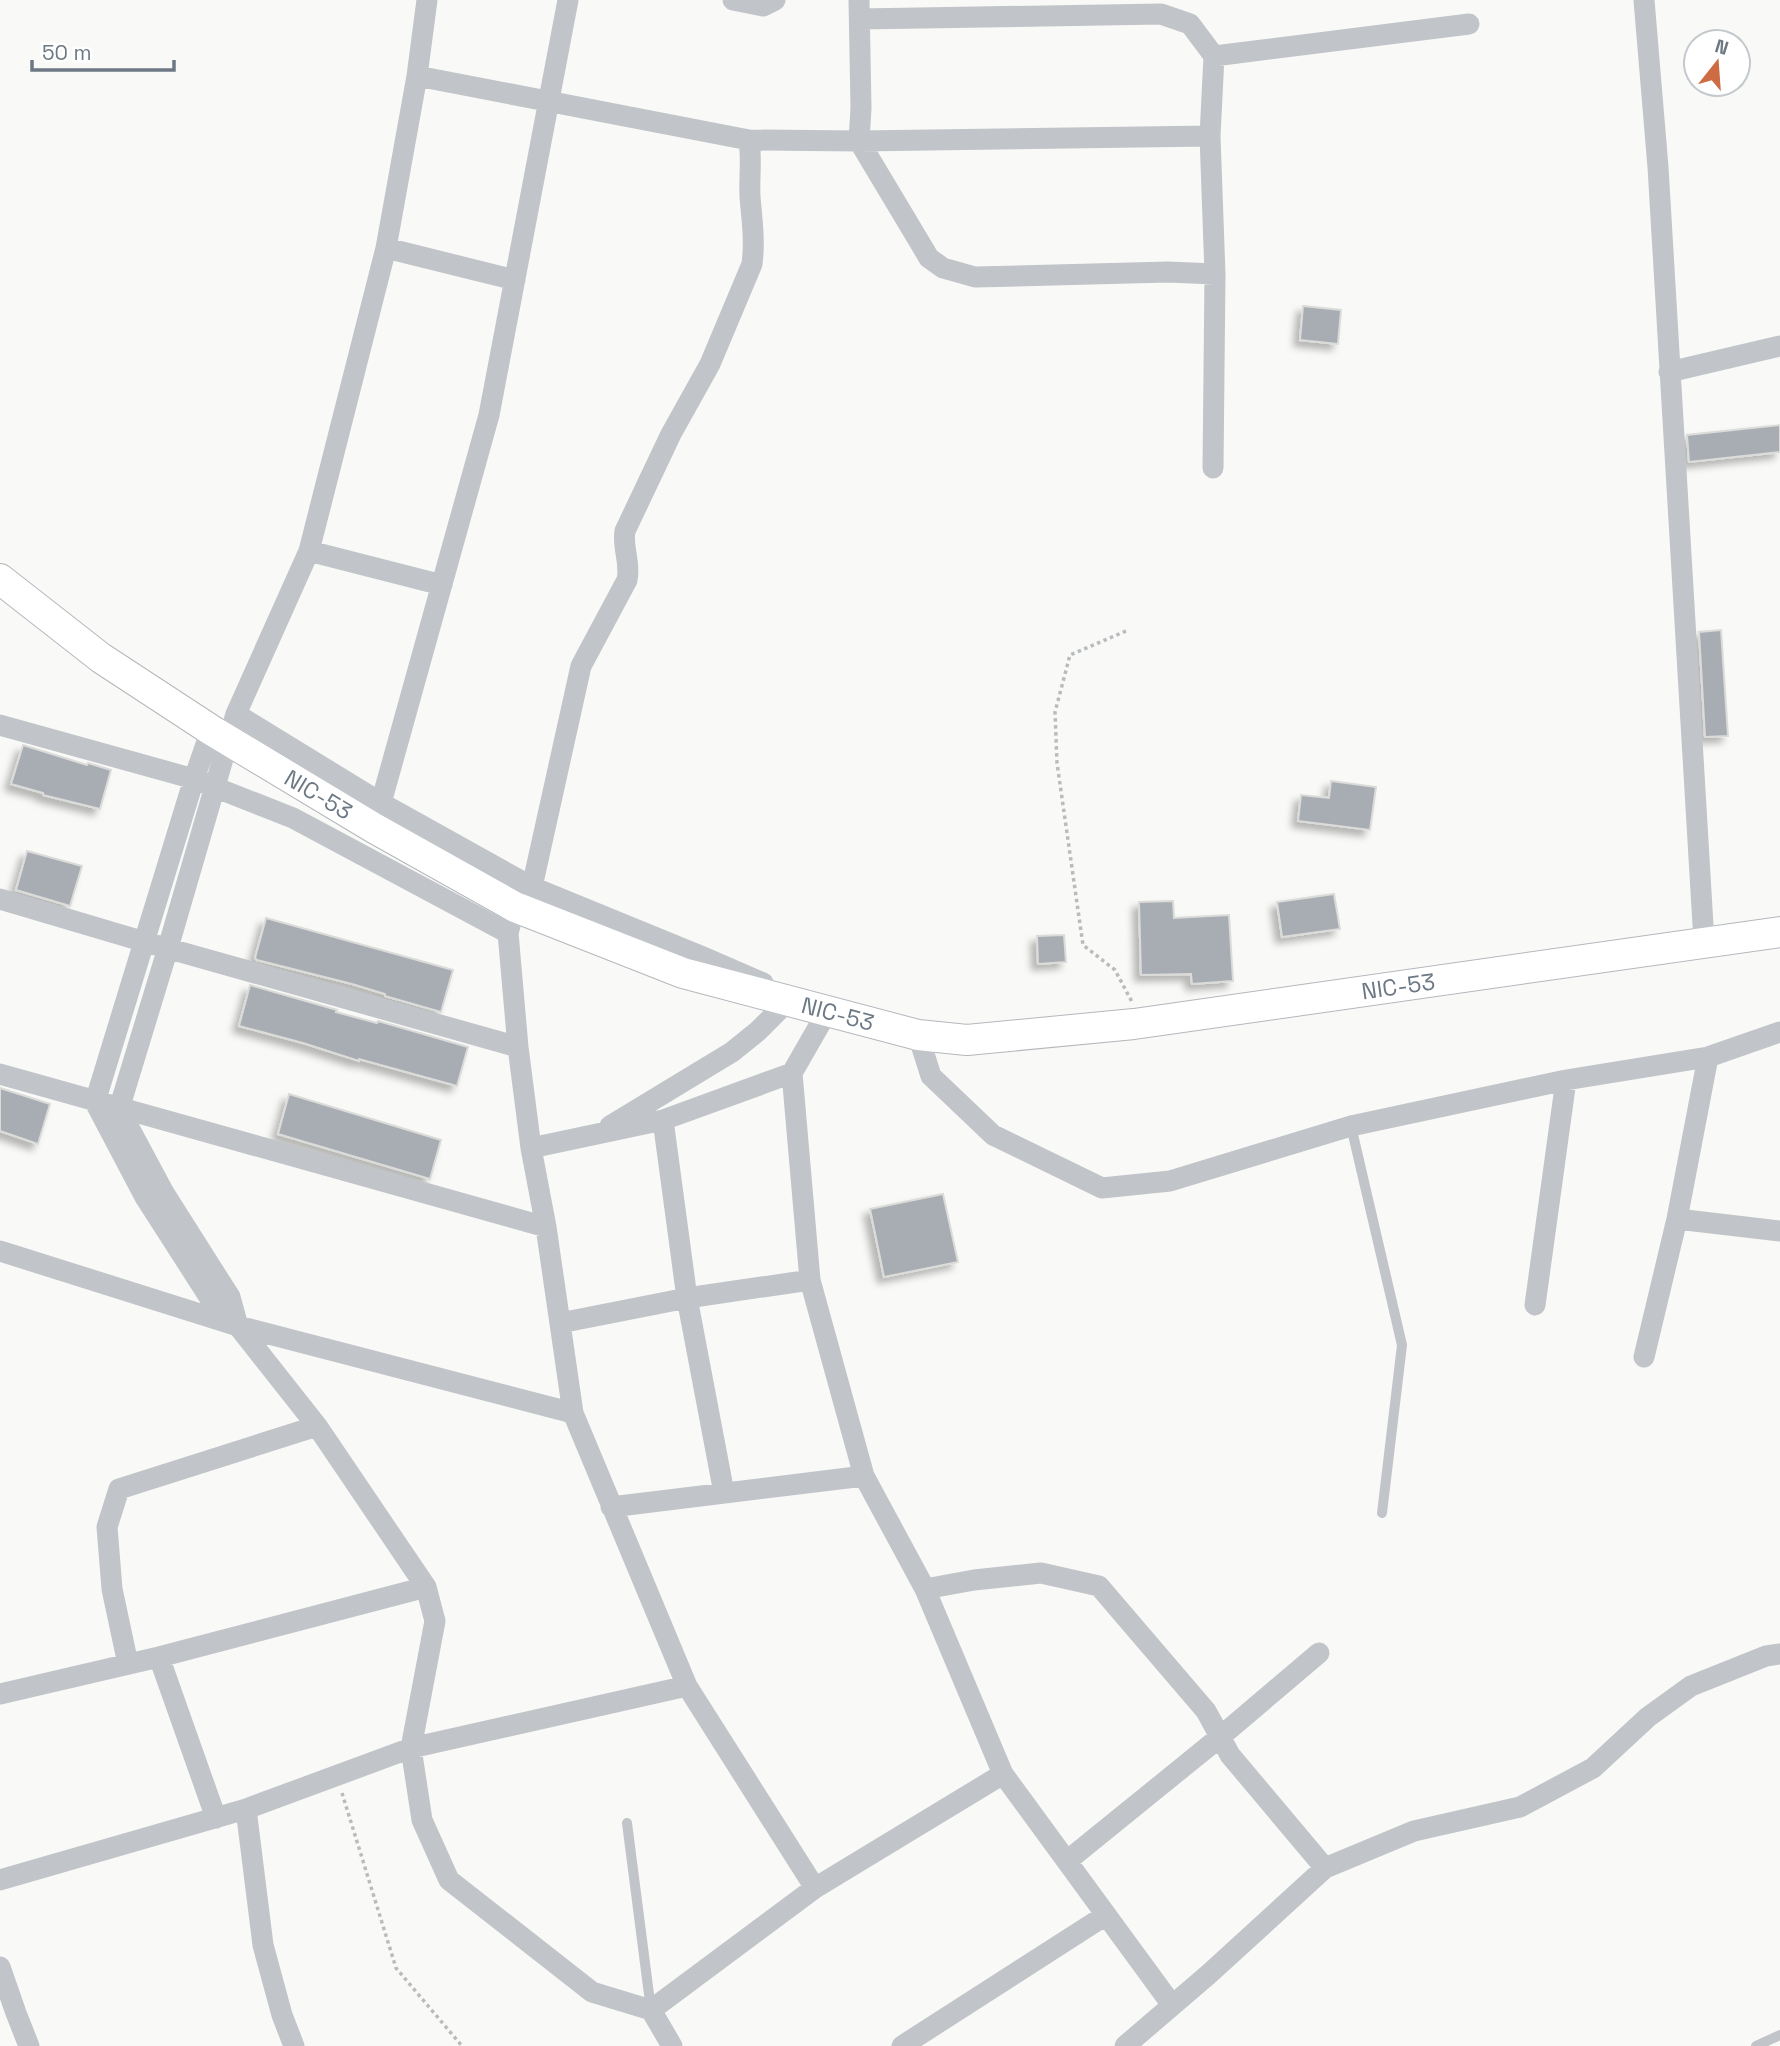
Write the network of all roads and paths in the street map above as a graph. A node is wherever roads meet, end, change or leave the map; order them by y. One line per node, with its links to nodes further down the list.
1 (427, 0): 10 (street)
2 (568, 0): 11 (street)
3 (733, 0): 4 (street)
4 (775, 0)
5 (1644, 0): 19 (street)
6 (1161, 7): 7 (street); 9 (street)
7 (859, 10): 14 (street)
8 (1469, 24): 9 (street)
9 (1214, 56): 12 (street)
10 (417, 76): 11 (street); 15 (street)
11 (548, 101): 13 (street); 17 (street)
12 (1210, 136): 14 (street); 16 (street)
13 (749, 141): 14 (street); 31 (street)
14 (859, 141): 16 (street)
15 (386, 248): 17 (street); 21 (street)
16 (1216, 274): 20 (street)
17 (515, 280): 23 (street)
18 (1780, 346): 19 (street)
19 (1669, 372): 34 (street)
20 (1213, 468)
21 (309, 551): 23 (street); 26 (street)
22 (0, 579): 26 (main road, NIC-53 / NIC-53)
23 (442, 585): 29 (street)
24 (1126, 631): 38 (path)
25 (0, 725): 27 (street)
26 (225, 728): 27 (street); 28 (street); 29 (street); 31 (main road, NIC-53 / NIC-53)
27 (194, 779): 28 (street); 33 (street)
28 (215, 786): 31 (street); 35 (street)
29 (382, 803): 31 (street)
30 (0, 899): 33 (street)
31 (518, 909): 36 (main road, NIC-53 / NIC-53); 37 (street); 41 (street)
32 (1780, 932): 34 (main road, NIC-53 / NIC-53)
33 (145, 942): 35 (street); 46 (street)
34 (1704, 942): 38 (main road, NIC-53 / NIC-53)
35 (168, 948): 41 (street); 47 (street)
36 (788, 1001): 37 (main road, NIC-53 / NIC-53); 50 (street)
37 (827, 1012): 40 (main road, NIC-53 / NIC-53); 43 (street)
38 (1134, 1024): 40 (main road, NIC-53 / NIC-53)
39 (1780, 1032): 42 (street)
40 (918, 1035): 49 (street)
41 (518, 1047): 51 (street)
42 (1708, 1057): 45 (street); 53 (street)
43 (792, 1073): 48 (street); 57 (street)
44 (0, 1074): 46 (street)
45 (1566, 1080): 49 (street); 59 (street)
46 (95, 1102): 47 (street); 52 (street)
47 (119, 1109): 52 (street); 54 (street)
48 (663, 1120): 50 (street); 58 (street)
49 (1351, 1126): 68 (lane)
50 (596, 1134): 51 (street)
51 (531, 1148): 54 (street)
52 (154, 1195): 61 (street)
53 (1677, 1219): 55 (street); 62 (street)
54 (546, 1227): 60 (street)
55 (1780, 1231)
56 (0, 1251): 61 (street)
57 (810, 1280): 58 (street); 65 (street)
58 (687, 1298): 60 (street); 66 (street)
59 (1535, 1304)
60 (560, 1322): 63 (street)
61 (238, 1326): 63 (street); 64 (street)
62 (1643, 1357)
63 (573, 1413): 67 (street)
64 (317, 1426): 69 (street); 74 (street)
65 (864, 1476): 66 (street); 70 (street)
66 (724, 1493): 67 (street)
67 (611, 1507): 75 (street)
68 (1382, 1513)
69 (426, 1587): 73 (street); 78 (street)
70 (925, 1589): 77 (street); 79 (street)
71 (1320, 1653): 77 (street)
72 (1780, 1654): 85 (street)
73 (159, 1657): 74 (street); 82 (street)
74 (128, 1664): 76 (street)
75 (687, 1686): 78 (street); 87 (street)
76 (0, 1694)
77 (1220, 1737): 84 (street); 85 (street)
78 (411, 1748): 80 (street); 91 (street)
79 (1003, 1774): 84 (street); 87 (street)
80 (337, 1776): 81 (street); 95 (path)
81 (246, 1810): 82 (street); 94 (street)
82 (216, 1818): 86 (street)
83 (626, 1823): 91 (lane)
84 (1067, 1861): 88 (street)
85 (1325, 1868): 90 (street)
86 (0, 1881)
87 (815, 1888): 91 (street)
88 (1107, 1915): 90 (street); 97 (street)
89 (0, 1967): 93 (street)
90 (1172, 2005): 98 (street)
91 (651, 2010): 96 (street)
92 (1780, 2035): 99 (lane)
93 (29, 2046)
94 (294, 2046)
95 (462, 2046)
96 (672, 2046)
97 (902, 2046)
98 (1125, 2046)
99 (1756, 2046)

